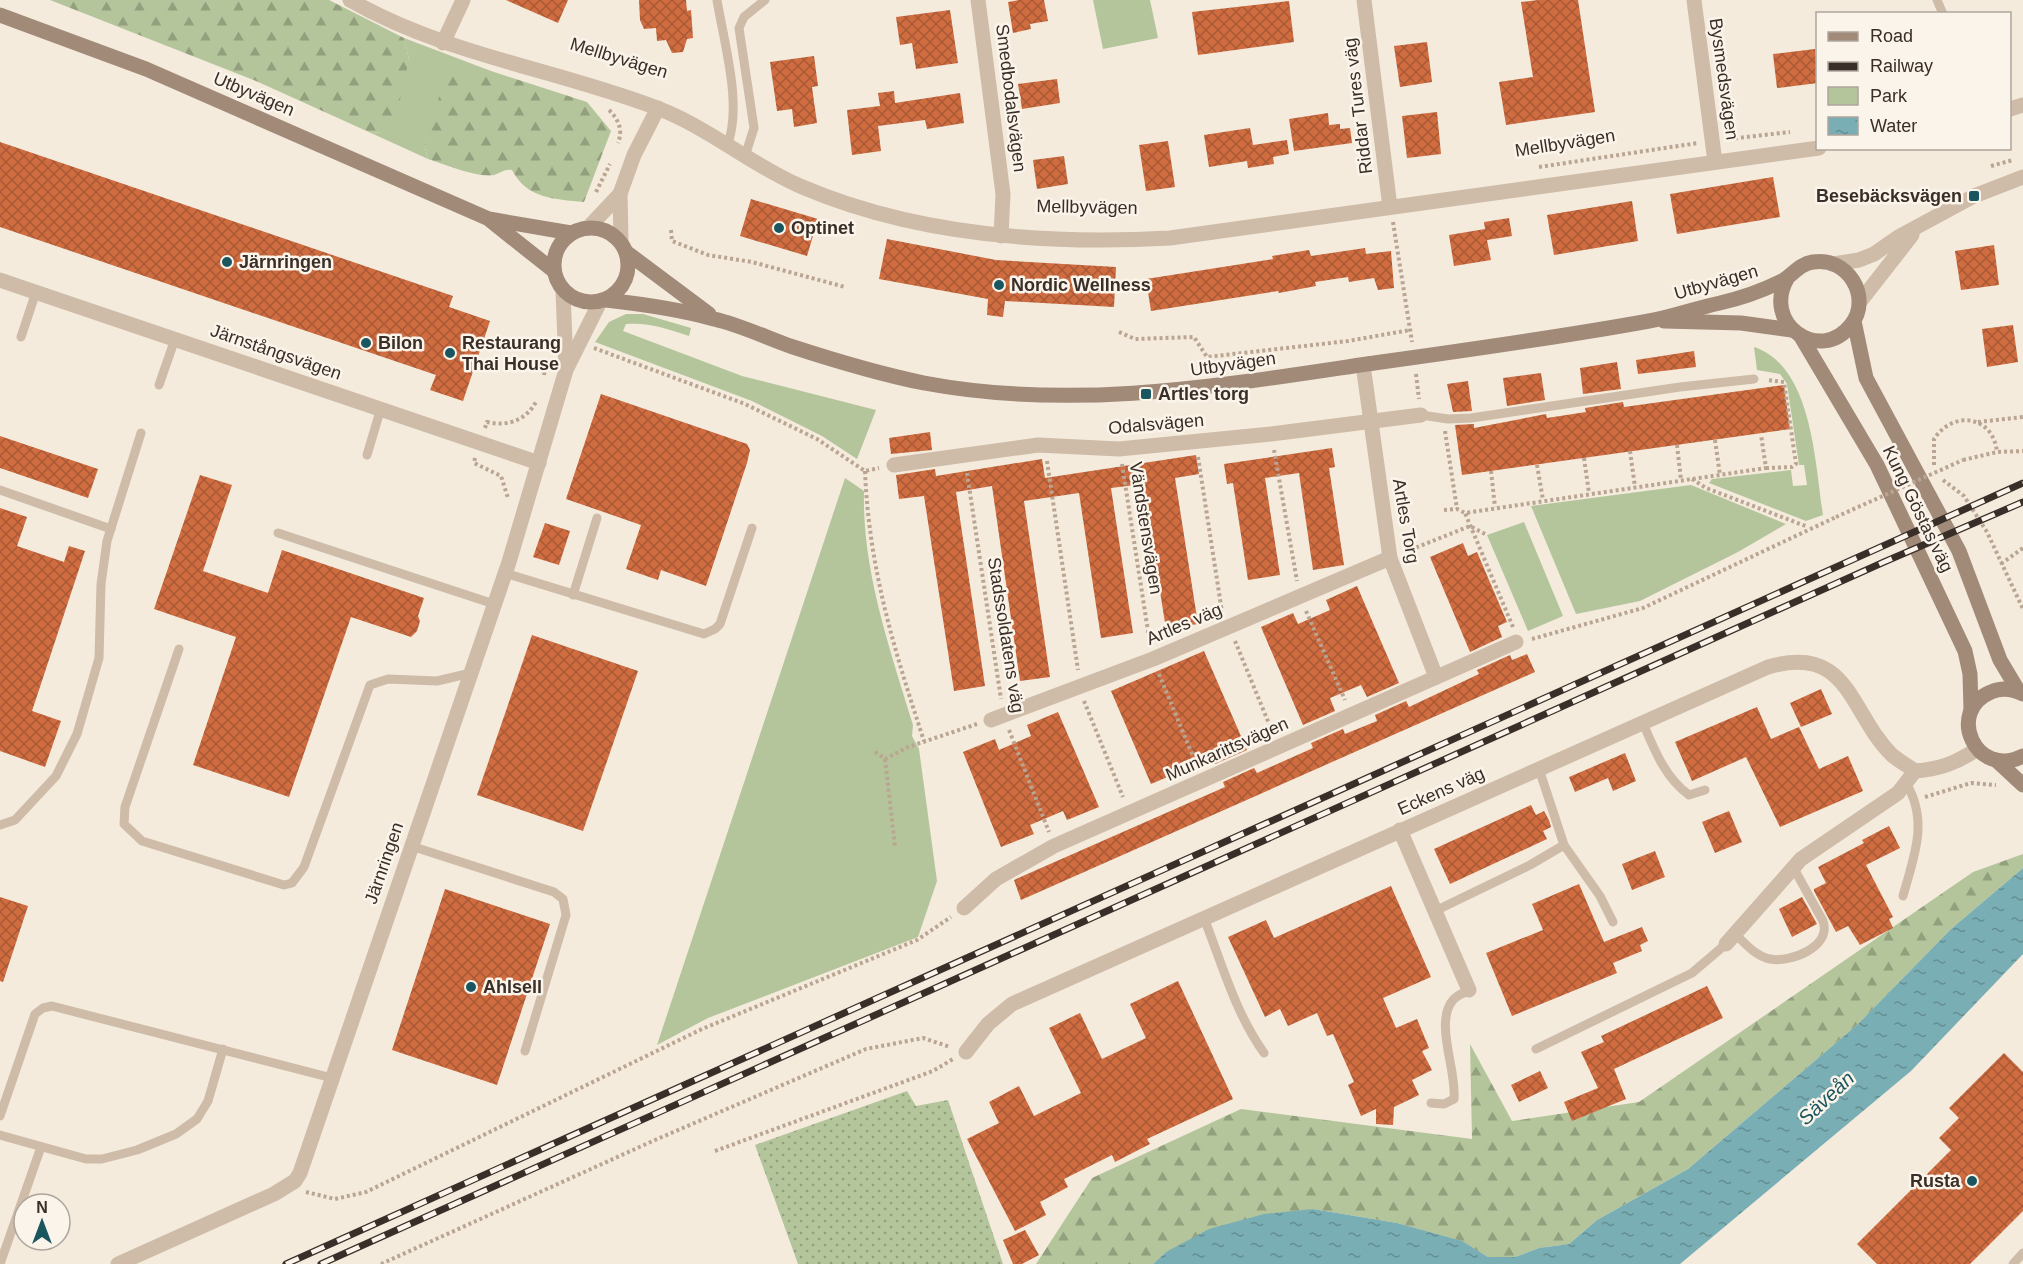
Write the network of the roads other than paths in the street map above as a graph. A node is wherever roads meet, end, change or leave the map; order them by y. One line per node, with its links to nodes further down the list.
1 (350, 0): 9 (street, Mellbyvägen)
2 (463, 0): 9 (street)
3 (717, 0): 11 (lane)
4 (765, 0): 13 (lane)
5 (978, 0): 22 (street, Smedbodalsvägen)
6 (1364, 0): 17 (street, Riddar Tures väg)
7 (1694, 0): 14 (street, Bysmedsvägen)
8 (0, 15): 18 (main road, Utbyvägen)
9 (443, 43): 10 (street, Mellbyvägen)
10 (658, 108): 11 (street, Mellbyvägen); 16 (street, Mellbyvägen)
11 (727, 146): 13 (street, Mellbyvägen)
12 (1816, 148): 14 (street, Mellbyvägen)
13 (745, 156): 22 (street, Mellbyvägen)
14 (1715, 162): 17 (street, Mellbyvägen)
15 (2023, 177): 19 (street)
16 (620, 194): 20 (street, Mellbyvägen); 23 (street, Mellbyvägen)
17 (1390, 207): 22 (street, Mellbyvägen)
18 (489, 219): 21 (main road, Utbyvägen); 25 (main road, Utbyvägen)
19 (1920, 227): 24 (street); 31 (street)
20 (588, 228): 21 (main road, Utbyvägen); 23 (main road, Utbyvägen)
21 (571, 233): 25 (main road)
22 (1001, 236)
23 (623, 247): 30 (main road); 32 (main road, Utbyvägen)
24 (1833, 264): 26 (main road); 31 (main road)
25 (554, 271): 28 (main road, Utbyvägen)
26 (1788, 277): 33 (main road, Utbyvägen); 35 (main road, Kung Göstas väg)
27 (0, 280): 29 (street, Järnstångsvägen)
28 (563, 291): 30 (main road, Utbyvägen); 39 (street, Järnringen)
29 (36, 292): 36 (lane); 37 (street, Järnstångsvägen)
30 (603, 301): 32 (main road, Utbyvägen); 39 (street, Järnringen)
31 (1859, 303): 34 (main road, Kung Göstas väg)
32 (717, 319): 38 (main road, Utbyvägen)
33 (1652, 321): 35 (main road, Utbyvägen); 38 (main road, Utbyvägen)
34 (1854, 321): 35 (main road); 62 (main road, Kung Göstas väg)
35 (1796, 333): 63 (main road, Kung Göstas väg)
36 (21, 337)
37 (175, 339): 41 (lane); 42 (street, Järnstångsvägen)
38 (1363, 365): 44 (street, Artles Torg)
39 (566, 370): 47 (street, Järnringen)
40 (1754, 380): 43 (lane)
41 (159, 385)
42 (381, 408): 46 (lane); 47 (street, Järnstångsvägen)
43 (1421, 415): 44 (street, Odalsvägen)
44 (1371, 421): 48 (street, Odalsvägen); 54 (street, Artles Torg)
45 (141, 433): 52 (lane)
46 (366, 456)
47 (539, 463): 55 (street, Järnringen)
48 (894, 465)
49 (0, 490): 52 (lane)
50 (597, 518): 56 (lane)
51 (752, 528): 56 (lane)
52 (111, 529): 74 (lane)
53 (279, 532): 57 (lane)
54 (1390, 558): 61 (street, Artles Torg); 64 (street, Artles väg)
55 (505, 573): 56 (lane); 57 (street, Järnringen)
56 (573, 595)
57 (494, 604): 60 (street, Järnringen)
58 (1516, 642): 61 (street, Munkarittsvägen)
59 (179, 649): 60 (lane)
60 (471, 673): 77 (street, Järnringen)
61 (1436, 677): 80 (street, Munkarittsvägen)
62 (2021, 693): 63 (main road, Kung Göstas väg)
63 (1971, 710): 66 (main road, Kung Göstas väg)
64 (997, 718)
65 (1643, 723): 69 (street, Eckens väg); 70 (street, Eckens väg); 73 (lane)
66 (1977, 749): 68 (main road); 70 (street)
67 (2023, 756): 68 (main road)
68 (1996, 760): 72 (main road)
69 (1539, 769): 75 (street, Eckens väg); 76 (lane)
70 (1915, 771): 71 (street)
71 (1906, 783): 78 (street); 79 (lane)
72 (2023, 784)
73 (1705, 789)
74 (0, 825)
75 (1400, 830): 81 (street); 82 (street, Eckens väg)
76 (1564, 845): 81 (lane); 83 (lane)
77 (411, 846): 88 (lane); 91 (street, Järnringen)
78 (1793, 867): 84 (street); 84 (lane)
79 (1903, 896)
80 (964, 908)
81 (1435, 911): 85 (street)
82 (1204, 918): 89 (street, Eckens väg); 90 (lane)
83 (1613, 922)
84 (1731, 939): 87 (lane)
85 (1469, 990): 92 (lane)
86 (223, 1049): 91 (lane); 93 (lane); 95 (lane)
87 (1536, 1049)
88 (525, 1051)
89 (966, 1052)
90 (1264, 1053)
91 (332, 1077): 98 (street, Järnringen)
92 (1431, 1103)
93 (0, 1116)
94 (0, 1135): 95 (lane)
95 (41, 1147): 97 (lane)
96 (2023, 1253): 99 (lane)
97 (0, 1264)
98 (118, 1264)
99 (2013, 1264)

